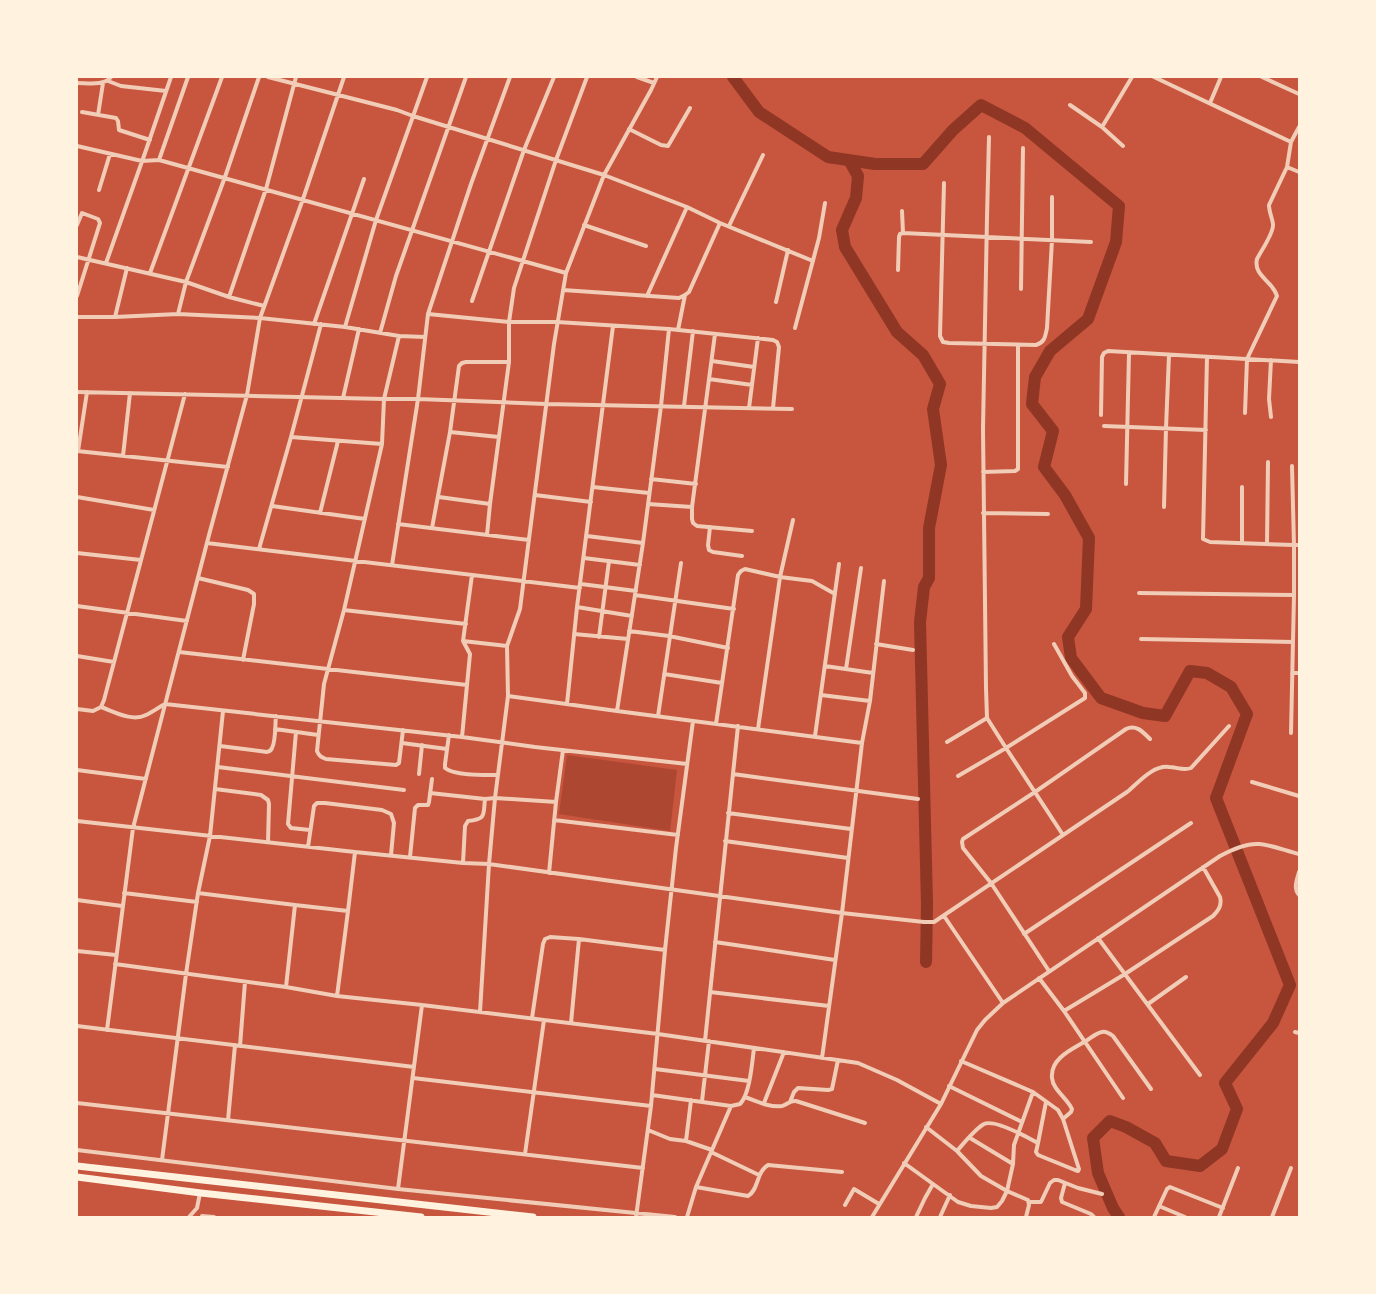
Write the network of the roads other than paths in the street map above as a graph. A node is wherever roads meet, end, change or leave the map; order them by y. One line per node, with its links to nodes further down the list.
1 (111, 77): 20 (street)
2 (171, 77): 25 (street)
3 (188, 77): 48 (street)
4 (222, 77): 51 (street)
5 (260, 77): 55 (street)
6 (268, 77): 24 (street)
7 (296, 77): 24 (street)
8 (344, 77): 27 (street)
9 (427, 77): 33 (street)
10 (466, 77): 36 (street)
11 (510, 77): 39 (street)
12 (554, 77): 45 (street)
13 (587, 77): 49 (street)
14 (637, 77): 23 (street)
15 (657, 77): 23 (street)
16 (1132, 77): 34 (street)
17 (1154, 77): 28 (street)
18 (1221, 77): 28 (street)
19 (1262, 77): 26 (street)
20 (108, 81): 22 (street); 25 (street)
21 (77, 83): 22 (street)
22 (103, 83): 32 (street)
23 (654, 83): 37 (street)
24 (294, 84): 27 (street); 58 (street)
25 (166, 90): 40 (street)
26 (1299, 94)
27 (338, 96): 33 (street); 61 (street)
28 (1210, 103): 41 (street)
29 (1070, 105): 34 (street)
30 (690, 108): 37 (street)
31 (82, 112): 32 (street)
32 (98, 115): 40 (street)
33 (413, 116): 36 (street); 66 (street)
34 (1102, 127): 43 (street)
35 (1299, 127): 41 (street)
36 (448, 128): 39 (street); 71 (street)
37 (629, 129): 54 (street)
38 (989, 137): 74 (street)
39 (488, 139): 45 (street); 77 (street)
40 (150, 140): 50 (street)
41 (1291, 142): 52 (street)
42 (77, 146): 46 (street)
43 (1123, 146)
44 (1023, 148): 75 (street)
45 (524, 150): 49 (street); 81 (street)
46 (110, 154): 50 (street); 59 (street)
47 (763, 155): 70 (street)
48 (159, 160): 50 (street); 51 (street)
49 (556, 160): 54 (street); 85 (street)
50 (142, 161): 86 (street)
51 (189, 167): 55 (street); 89 (street)
52 (1287, 167): 53 (street); 127 (street)
53 (1299, 172)
54 (604, 175): 63 (street); 68 (street)
55 (225, 177): 58 (street); 91 (street)
56 (364, 179): 65 (street)
57 (944, 183): 73 (street)
58 (266, 189): 61 (street); 97 (street)
59 (99, 190)
60 (1052, 197): 76 (street)
61 (303, 199): 65 (street); 100 (street)
62 (825, 203): 84 (street)
63 (687, 207): 67 (street); 96 (street)
64 (902, 211): 72 (street)
65 (352, 213): 66 (street); 108 (street)
66 (376, 220): 71 (street); 111 (street)
67 (720, 223): 70 (street); 94 (street)
68 (584, 224): 79 (street); 90 (street)
69 (77, 225): 83 (street)
70 (729, 226): 80 (street)
71 (412, 230): 77 (street); 117 (street)
72 (903, 233): 73 (street); 88 (street)
73 (942, 234): 74 (street); 122 (street)
74 (986, 236): 75 (street); 122 (street)
75 (1021, 238): 76 (street); 92 (street)
76 (1052, 240): 78 (street); 123 (street)
77 (452, 241): 81 (street); 102 (street)
78 (1091, 242)
79 (646, 246)
80 (788, 250): 84 (street); 99 (street)
81 (489, 252): 85 (street); 98 (street)
82 (77, 257): 83 (street)
83 (88, 260): 86 (street); 95 (street)
84 (813, 260): 112 (street)
85 (522, 261): 90 (street); 106 (street)
86 (106, 263): 87 (street)
87 (127, 268): 89 (street); 104 (street)
88 (898, 270)
89 (150, 273): 91 (street)
90 (566, 273): 93 (street)
91 (186, 282): 97 (street); 101 (street)
92 (1021, 289)
93 (563, 290): 96 (street); 107 (street)
94 (685, 295): 96 (street); 115 (street)
95 (77, 296)
96 (647, 296)
97 (229, 297): 100 (street)
98 (472, 301)
99 (776, 302)
100 (264, 306): 105 (street)
101 (178, 314): 104 (street); 105 (street)
102 (428, 314): 106 (street); 120 (street)
103 (77, 317): 104 (street)
104 (115, 317)
105 (260, 318): 108 (street); 139 (street)
106 (510, 322): 107 (street); 130 (street)
107 (557, 322): 110 (street); 146 (street)
108 (314, 324): 109 (street)
109 (321, 324): 111 (street); 140 (street)
110 (613, 326): 113 (street); 147 (street)
111 (345, 327): 114 (street)
112 (795, 328)
113 (669, 329): 115 (street); 148 (street)
114 (359, 330): 117 (street); 141 (street)
115 (678, 330): 116 (street)
116 (693, 331): 118 (street); 149 (street)
117 (380, 333): 119 (street)
118 (715, 334): 121 (street); 129 (street)
119 (399, 336): 120 (street); 142 (street)
120 (425, 337): 143 (street)
121 (758, 338): 132 (street); 152 (street)
122 (984, 344): 123 (street); 172 (street)
123 (1018, 345): 172 (street)
124 (1129, 353): 125 (street); 155 (street); 158 (street)
125 (1169, 355): 126 (street); 159 (street)
126 (1207, 357): 127 (street); 160 (street)
127 (1247, 359): 128 (street); 154 (street)
128 (1271, 360): 131 (street); 156 (street)
129 (712, 361): 132 (street); 133 (street)
130 (509, 362): 144 (street); 145 (street)
131 (1299, 362)
132 (754, 367): 134 (street)
133 (710, 380): 134 (street); 150 (street)
134 (752, 384): 151 (street)
135 (77, 392): 136 (street)
136 (87, 392): 137 (street); 166 (street)
137 (130, 392): 138 (street); 167 (street)
138 (185, 394): 139 (street); 168 (street)
139 (247, 395): 140 (street); 171 (street)
140 (302, 397): 141 (street); 162 (street)
141 (343, 398): 142 (street)
142 (384, 399): 143 (street); 165 (street)
143 (418, 399): 144 (street); 194 (street)
144 (453, 401): 145 (street); 161 (street)
145 (503, 403): 146 (street); 163 (street)
146 (546, 404): 147 (street); 179 (street)
147 (604, 405): 148 (street); 176 (street)
148 (661, 406): 149 (street); 173 (street)
149 (684, 406): 150 (street)
150 (706, 407): 151 (street); 174 (street)
151 (749, 408): 152 (street)
152 (773, 408): 153 (street)
153 (792, 409)
154 (1245, 413)
155 (1100, 416)
156 (1271, 417)
157 (1104, 426): 158 (street)
158 (1126, 427): 159 (street); 175 (street)
159 (1166, 428): 160 (street); 187 (street)
160 (1206, 430): 203 (street)
161 (450, 432): 163 (street); 181 (street)
162 (291, 437): 164 (street); 185 (street)
163 (499, 437): 183 (street)
164 (338, 441): 165 (street); 189 (street)
165 (382, 444): 192 (street)
166 (78, 451): 167 (street)
167 (123, 456): 168 (street)
168 (167, 461): 171 (street); 188 (street)
169 (1268, 462): 204 (street)
170 (1292, 466): 205 (street)
171 (228, 467): 201 (street)
172 (983, 472): 190 (street)
173 (651, 480): 174 (street); 178 (street)
174 (696, 484): 186 (street)
175 (1126, 484)
176 (593, 487): 178 (street); 182 (street)
177 (1242, 487): 203 (street)
178 (649, 493): 184 (street)
179 (535, 495): 182 (street); 200 (street)
180 (77, 497): 188 (street)
181 (439, 497): 183 (street); 196 (street)
182 (591, 502): 199 (street)
183 (490, 504): 198 (street)
184 (648, 504): 186 (street); 202 (street)
185 (272, 506): 189 (street); 206 (street)
186 (692, 507): 195 (street)
187 (1164, 507)
188 (154, 510): 210 (street)
189 (320, 513): 192 (street)
190 (983, 513): 191 (street); 276 (street)
191 (1048, 514)
192 (365, 519): 211 (street)
193 (793, 520): 219 (street)
194 (398, 524): 196 (street); 215 (street)
195 (710, 527): 197 (street); 208 (street)
196 (432, 528): 198 (street)
197 (752, 531)
198 (487, 535): 200 (street)
199 (587, 536): 202 (street); 209 (street)
200 (529, 540): 221 (street)
201 (207, 543): 206 (street); 220 (street)
202 (643, 543): 216 (street)
203 (1242, 543): 204 (street)
204 (1267, 544): 205 (street)
205 (1297, 545): 228 (street)
206 (259, 550): 211 (street)
207 (77, 553): 210 (street)
208 (742, 556)
209 (584, 558): 212 (street); 223 (street)
210 (141, 560): 235 (street)
211 (354, 561): 215 (street); 233 (street)
212 (609, 561): 216 (street); 224 (street)
213 (682, 563): 229 (street)
214 (839, 564): 227 (street)
215 (392, 565): 218 (street)
216 (640, 565): 225 (street)
217 (861, 568): 257 (street)
218 (472, 575): 221 (street); 238 (street)
219 (780, 577): 227 (street); 232 (street); 283 (street)
220 (198, 578): 237 (street); 254 (street)
221 (524, 581): 223 (street); 249 (street)
222 (884, 581): 247 (street)
223 (580, 586): 224 (street); 231 (street)
224 (606, 587): 225 (street); 234 (street)
225 (636, 593): 229 (street); 236 (street)
226 (1139, 593): 228 (street)
227 (835, 594): 256 (street)
228 (1294, 595): 246 (street)
229 (675, 601): 232 (street); 241 (street)
230 (77, 606): 235 (street)
231 (577, 608): 234 (street); 240 (street)
232 (734, 609): 250 (street)
233 (344, 610): 238 (street); 258 (street)
234 (602, 611): 236 (street); 242 (street)
235 (127, 613): 237 (street); 255 (street)
236 (632, 616): 239 (street)
237 (187, 620): 252 (street)
238 (466, 624): 245 (street)
239 (630, 630): 241 (street); 243 (street)
240 (574, 634): 242 (street); 269 (street)
241 (669, 636): 250 (street); 262 (street)
242 (599, 637): 243 (street)
243 (628, 639): 273 (street)
244 (1141, 639): 246 (street)
245 (463, 641): 249 (street); 264 (street)
246 (1293, 642): 260 (street)
247 (876, 644): 251 (street); 259 (street)
248 (1054, 644): 298 (street)
249 (507, 646): 266 (street)
250 (728, 648): 263 (street)
251 (913, 650)
252 (179, 652): 254 (street); 268 (street)
253 (77, 656): 255 (street)
254 (243, 660): 258 (street)
255 (114, 662): 270 (street)
256 (825, 666): 257 (street); 265 (street)
257 (846, 669): 259 (street)
258 (328, 670): 264 (street); 277 (street)
259 (873, 673): 267 (street)
260 (1292, 673): 261 (street); 286 (street)
261 (1299, 673)
262 (664, 674): 263 (street); 275 (street)
263 (722, 683): 279 (street)
264 (467, 685): 290 (street)
265 (821, 695): 267 (street); 289 (street)
266 (508, 696): 269 (street); 292 (street)
267 (870, 701): 295 (street)
268 (165, 704): 270 (street); 272 (street); 309 (street)
269 (567, 704): 273 (street)
270 (101, 707): 271 (street)
271 (77, 710)
272 (223, 710): 274 (street); 297 (street)
273 (617, 711): 275 (street)
274 (276, 716): 277 (street); 282 (street)
275 (658, 716): 278 (street)
276 (987, 718): 293 (street); 298 (street)
277 (319, 721): 284 (street); 287 (street)
278 (693, 721): 279 (street); 301 (street)
279 (716, 724): 280 (street)
280 (738, 726): 283 (street); 305 (street)
281 (1229, 726): 329 (street)
282 (275, 729): 285 (street); 297 (street)
283 (758, 729): 289 (street)
284 (403, 730): 288 (street); 294 (street)
285 (296, 732): 287 (street); 307 (street)
286 (1291, 732)
287 (318, 735): 294 (street)
288 (449, 735): 290 (street); 299 (street)
289 (815, 736): 295 (street)
290 (462, 737): 292 (street)
291 (1150, 739): 315 (street)
292 (503, 742): 300 (street); 306 (street)
293 (947, 742)
294 (402, 743): 296 (street)
295 (862, 743): 314 (street)
296 (422, 745): 299 (street); 304 (street)
297 (220, 746): 302 (street)
298 (1006, 748): 308 (street); 315 (street)
299 (447, 749): 306 (street)
300 (563, 750): 301 (street); 321 (street)
301 (687, 764): 331 (street)
302 (218, 767): 307 (street); 312 (street)
303 (77, 770): 309 (street)
304 (419, 774)
305 (732, 774): 314 (street); 322 (street)
306 (498, 775): 318 (street)
307 (292, 776): 313 (street); 328 (street)
308 (958, 776)
309 (146, 778): 326 (street)
310 (432, 779): 316 (street)
311 (1252, 782): 317 (street)
312 (216, 789): 330 (street); 333 (street)
313 (404, 790)
314 (856, 790): 320 (street); 327 (street)
315 (1035, 792): 329 (street); 345 (street)
316 (430, 793): 319 (street); 338 (street)
317 (1299, 796)
318 (495, 798): 319 (street); 321 (street); 341 (street)
319 (485, 799): 340 (street)
320 (918, 799)
321 (556, 802): 323 (street)
322 (728, 813): 327 (street); 332 (street)
323 (554, 820): 331 (street); 344 (street)
324 (77, 821): 326 (street)
325 (1191, 823): 358 (street)
326 (133, 828): 330 (street); 347 (street)
327 (851, 829): 339 (street)
328 (310, 830): 334 (street); 337 (street)
329 (1063, 835): 345 (street)
330 (210, 836): 333 (street); 348 (street)
331 (678, 836): 346 (street)
332 (725, 841): 339 (street); 350 (street)
333 (268, 842): 334 (street)
334 (308, 847): 335 (street)
335 (355, 852): 337 (street); 355 (street)
336 (1299, 854): 342 (street)
337 (391, 855): 338 (street)
338 (410, 857): 340 (street)
339 (848, 858): 356 (street)
340 (463, 863): 341 (street)
341 (489, 864): 344 (street); 381 (street)
342 (1203, 867): 359 (street); 369 (street)
343 (1299, 872): 349 (street)
344 (549, 873): 346 (street)
345 (991, 883): 357 (street); 358 (street)
346 (671, 890): 350 (street); 362 (street)
347 (124, 893): 352 (street); 354 (street)
348 (198, 893): 352 (street); 353 (street)
349 (1299, 895)
350 (719, 896): 356 (street); 361 (street)
351 (77, 900): 354 (street)
352 (197, 902): 368 (street)
353 (295, 904): 355 (street); 373 (street)
354 (122, 906): 364 (street)
355 (348, 911): 375 (street)
356 (842, 913): 357 (street); 365 (street)
357 (944, 916): 376 (street)
358 (1024, 934): 367 (street)
359 (1098, 938): 367 (street); 369 (street)
360 (579, 940): 362 (street); 382 (street); 384 (street)
361 (715, 942): 365 (street); 374 (street)
362 (665, 950): 387 (street)
363 (77, 951): 364 (street)
364 (116, 955): 366 (street)
365 (835, 960): 379 (street)
366 (115, 964): 368 (street); 386 (street)
367 (1049, 971): 371 (street)
368 (186, 974): 372 (street); 388 (street)
369 (1125, 974): 378 (street); 380 (street)
370 (1186, 977): 378 (street)
371 (1039, 978): 376 (street); 380 (street)
372 (245, 982): 373 (street); 391 (street)
373 (286, 987): 375 (street)
374 (710, 992): 379 (street); 389 (street)
375 (337, 996): 377 (street)
376 (1003, 1003): 396 (street)
377 (422, 1004): 381 (street); 397 (street)
378 (1148, 1004): 399 (street)
379 (829, 1006): 394 (street)
380 (1064, 1011): 390 (street)
381 (480, 1012): 382 (street)
382 (532, 1018): 383 (street)
383 (544, 1020): 384 (street); 405 (street)
384 (571, 1023): 387 (street)
385 (77, 1026): 386 (street)
386 (107, 1030): 388 (street)
387 (658, 1034): 389 (street); 398 (street)
388 (177, 1039): 391 (street); 419 (street)
389 (707, 1041): 392 (street); 400 (street)
390 (1085, 1042): 404 (street); 409 (street); 420 (street)
391 (237, 1046): 397 (street); 421 (street)
392 (754, 1048): 393 (street); 402 (street)
393 (784, 1052): 394 (street); 415 (street)
394 (822, 1058): 395 (street)
395 (838, 1060): 412 (street); 416 (street)
396 (961, 1061): 403 (street); 406 (street)
397 (414, 1067): 401 (street)
398 (655, 1069): 400 (street); 407 (street)
399 (1200, 1075)
400 (706, 1076): 402 (street); 411 (street)
401 (413, 1078): 405 (street); 428 (street)
402 (749, 1081): 408 (street)
403 (949, 1086): 416 (street); 422 (street)
404 (1151, 1089)
405 (534, 1092): 417 (street); 434 (street)
406 (1033, 1092): 413 (street); 422 (street)
407 (652, 1094): 410 (street); 417 (street)
408 (745, 1097): 415 (street); 418 (street)
409 (1123, 1098)
410 (690, 1100): 411 (street); 429 (street)
411 (702, 1101): 418 (street)
412 (790, 1102): 415 (street); 423 (street)
413 (1046, 1102): 420 (street); 430 (street)
414 (77, 1103): 419 (street)
415 (764, 1104)
416 (940, 1104): 424 (street)
417 (651, 1106): 425 (street)
418 (731, 1106): 432 (street)
419 (168, 1113): 421 (street); 435 (street)
420 (1063, 1119): 430 (street)
421 (228, 1120): 428 (street)
422 (1022, 1122): 426 (street)
423 (865, 1123)
424 (926, 1127): 433 (street); 436 (street)
425 (648, 1130): 429 (street); 439 (street)
426 (1018, 1133): 427 (street); 430 (street); 437 (street)
427 (970, 1138): 433 (street); 437 (street)
428 (404, 1141): 434 (street); 448 (street)
429 (686, 1141): 432 (street)
430 (1038, 1143)
431 (77, 1150): 435 (street)
432 (711, 1151): 443 (street); 447 (street)
433 (957, 1151): 449 (street)
434 (525, 1154): 439 (street)
435 (162, 1160): 448 (street)
436 (904, 1163): 446 (street); 454 (street)
437 (1013, 1164): 449 (street)
438 (77, 1166): 464 (highway)
439 (643, 1168): 459 (street)
440 (1238, 1168): 458 (street)
441 (1291, 1168): 475 (street)
442 (842, 1172): 443 (street)
443 (760, 1175): 447 (street)
444 (77, 1177): 450 (highway)
445 (1065, 1183): 451 (street); 453 (street); 471 (street)
446 (933, 1184): 452 (street); 468 (street)
447 (696, 1187): 466 (street)
448 (398, 1189): 459 (street)
449 (1007, 1191): 452 (street); 453 (street)
450 (200, 1193): 457 (street); 463 (highway)
451 (1102, 1194)
452 (950, 1195): 469 (street)
453 (1029, 1202): 470 (street)
454 (879, 1204): 455 (street); 467 (street)
455 (845, 1205)
456 (1159, 1206): 458 (street); 472 (street); 473 (street)
457 (197, 1208): 460 (street); 461 (street)
458 (1223, 1208): 474 (street)
459 (637, 1215): 465 (street)
460 (202, 1216): 462 (street)
461 (189, 1217)
462 (214, 1217)
463 (419, 1217)
464 (533, 1217)
465 (675, 1217)
466 (688, 1217)
467 (872, 1217)
468 (916, 1217)
469 (940, 1217)
470 (1026, 1217)
471 (1094, 1217)
472 (1154, 1217)
473 (1185, 1217)
474 (1219, 1217)
475 (1272, 1217)

